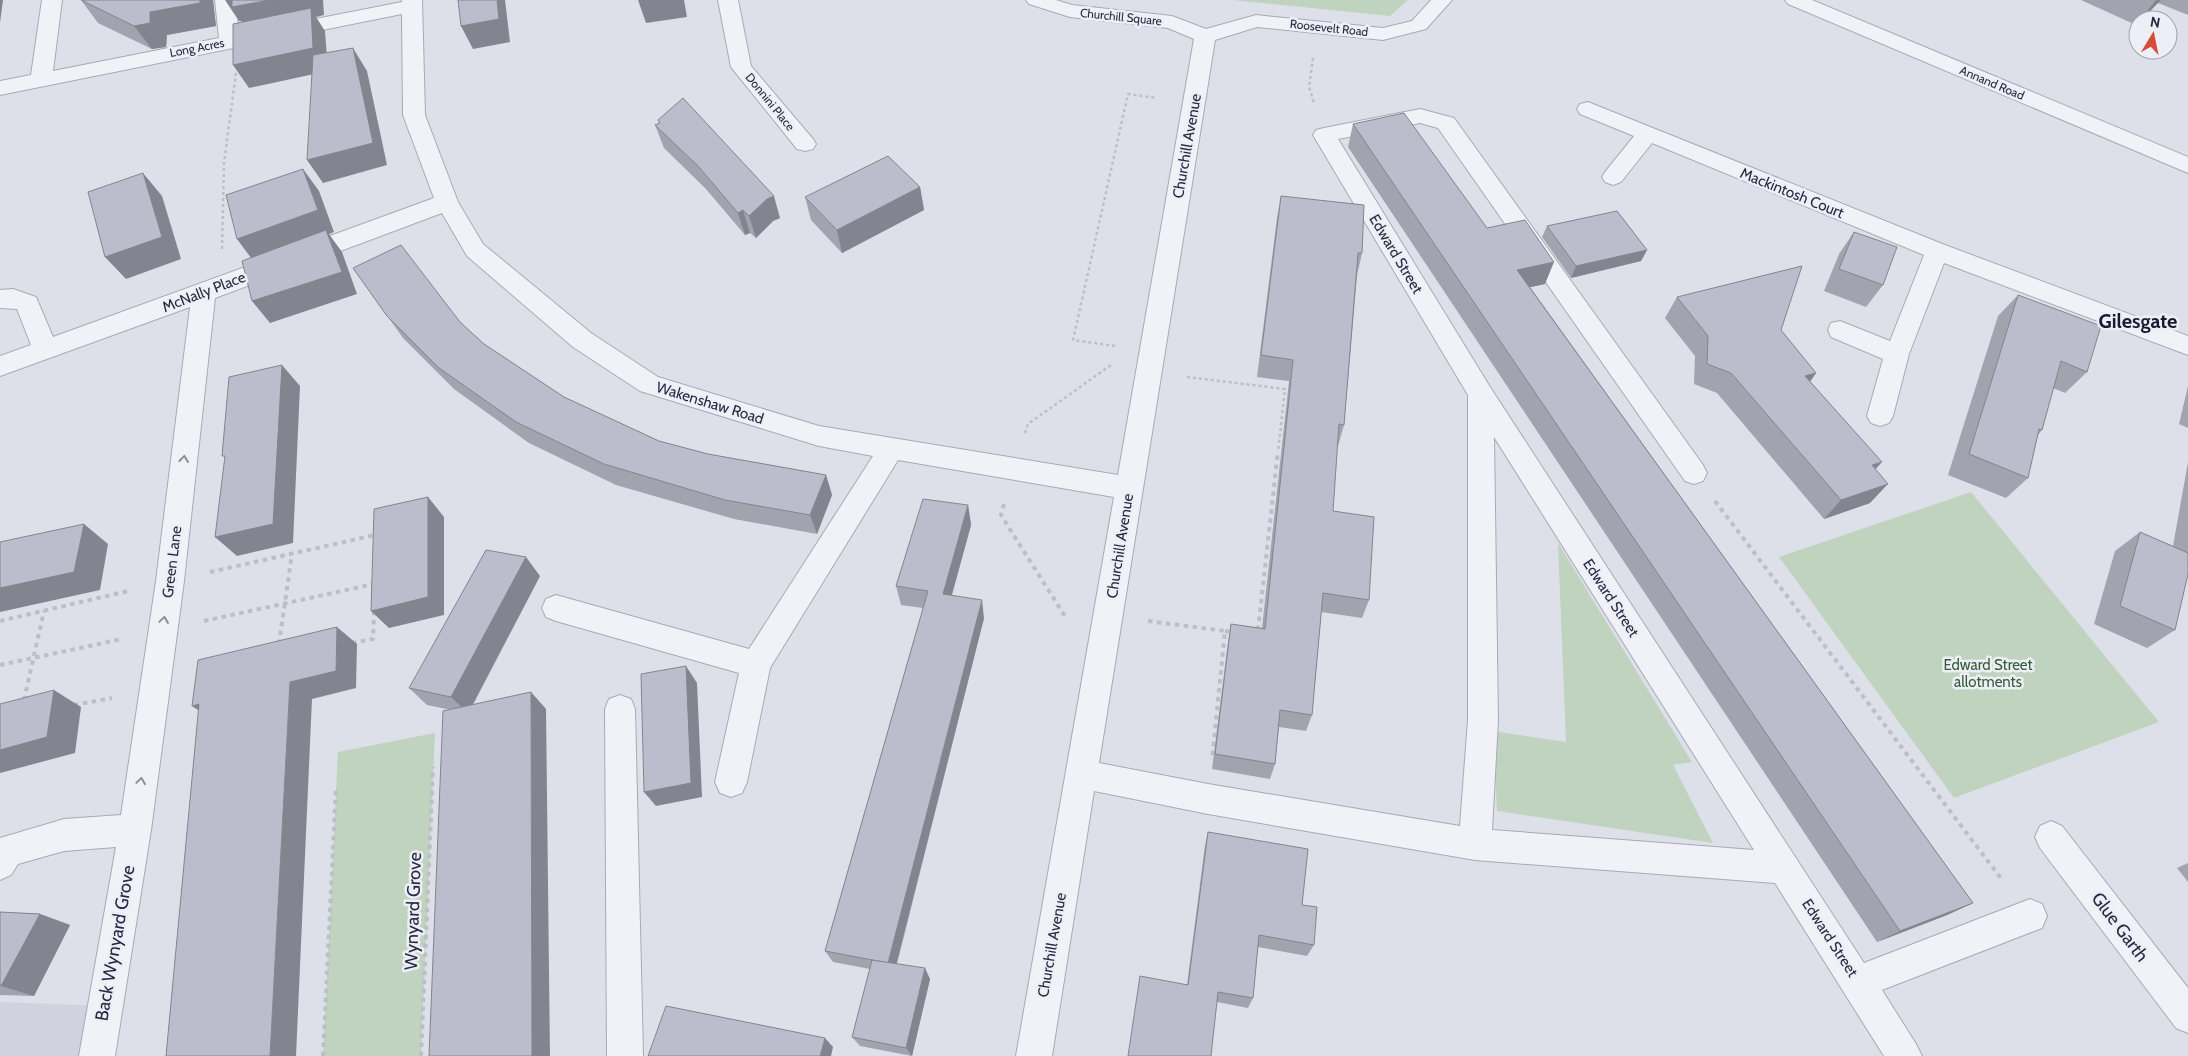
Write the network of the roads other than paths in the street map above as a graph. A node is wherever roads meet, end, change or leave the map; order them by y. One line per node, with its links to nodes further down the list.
1 (52, 0): 10 (street)
2 (225, 0): 9 (street)
3 (728, 0): 14 (street, Donnini Place)
4 (1036, 0): 8 (street, Churchill Square)
5 (1442, 0): 8 (street, Roosevelt Road)
6 (1795, 0): 15 (street, Annand Road)
7 (412, 3): 9 (street, Long Acres); 17 (street, Wakenshaw Road)
8 (1205, 36): 30 (street, Churchill Avenue)
9 (230, 42): 10 (street, Long Acres)
10 (42, 80): 11 (street, Long Acres)
11 (0, 88)
12 (1588, 109): 13 (street, Mackintosh Court)
13 (1648, 134): 16 (street); 18 (street, Mackintosh Court)
14 (805, 144)
15 (2188, 166)
16 (1613, 177)
17 (447, 202): 19 (street, McNally Place); 28 (street, Wakenshaw Road)
18 (1937, 252): 22 (street, Mackintosh Court); 24 (street)
19 (215, 288): 23 (street, McNally Place); 36 (street, Green Lane, one-way to 19)
20 (0, 299): 23 (street)
21 (1840, 330): 24 (street)
22 (2188, 346)
23 (45, 349): 25 (street, McNally Place)
24 (1897, 354): 27 (street)
25 (0, 366)
26 (1481, 394): 29 (street, Edward Street); 38 (street); 40 (street, Edward Street)
27 (1880, 416)
28 (891, 449): 30 (street, Wakenshaw Road); 32 (street)
29 (1694, 473)
30 (1129, 488): 34 (street, Churchill Avenue)
31 (556, 608): 32 (street)
32 (756, 664): 35 (street)
33 (620, 709): 45 (street)
34 (1081, 774): 38 (street); 46 (street, Churchill Avenue)
35 (731, 782)
36 (135, 830): 39 (street); 44 (street, Back Wynyard Grove)
37 (2051, 837): 43 (street, Glue Garth)
38 (1475, 844): 40 (street)
39 (0, 864)
40 (1784, 868): 42 (street, Edward Street)
41 (2030, 916): 42 (street)
42 (1858, 982): 47 (street, Edward Street)
43 (2188, 1016)
44 (97, 1056)
45 (625, 1056)
46 (1034, 1056)
47 (1904, 1056)

